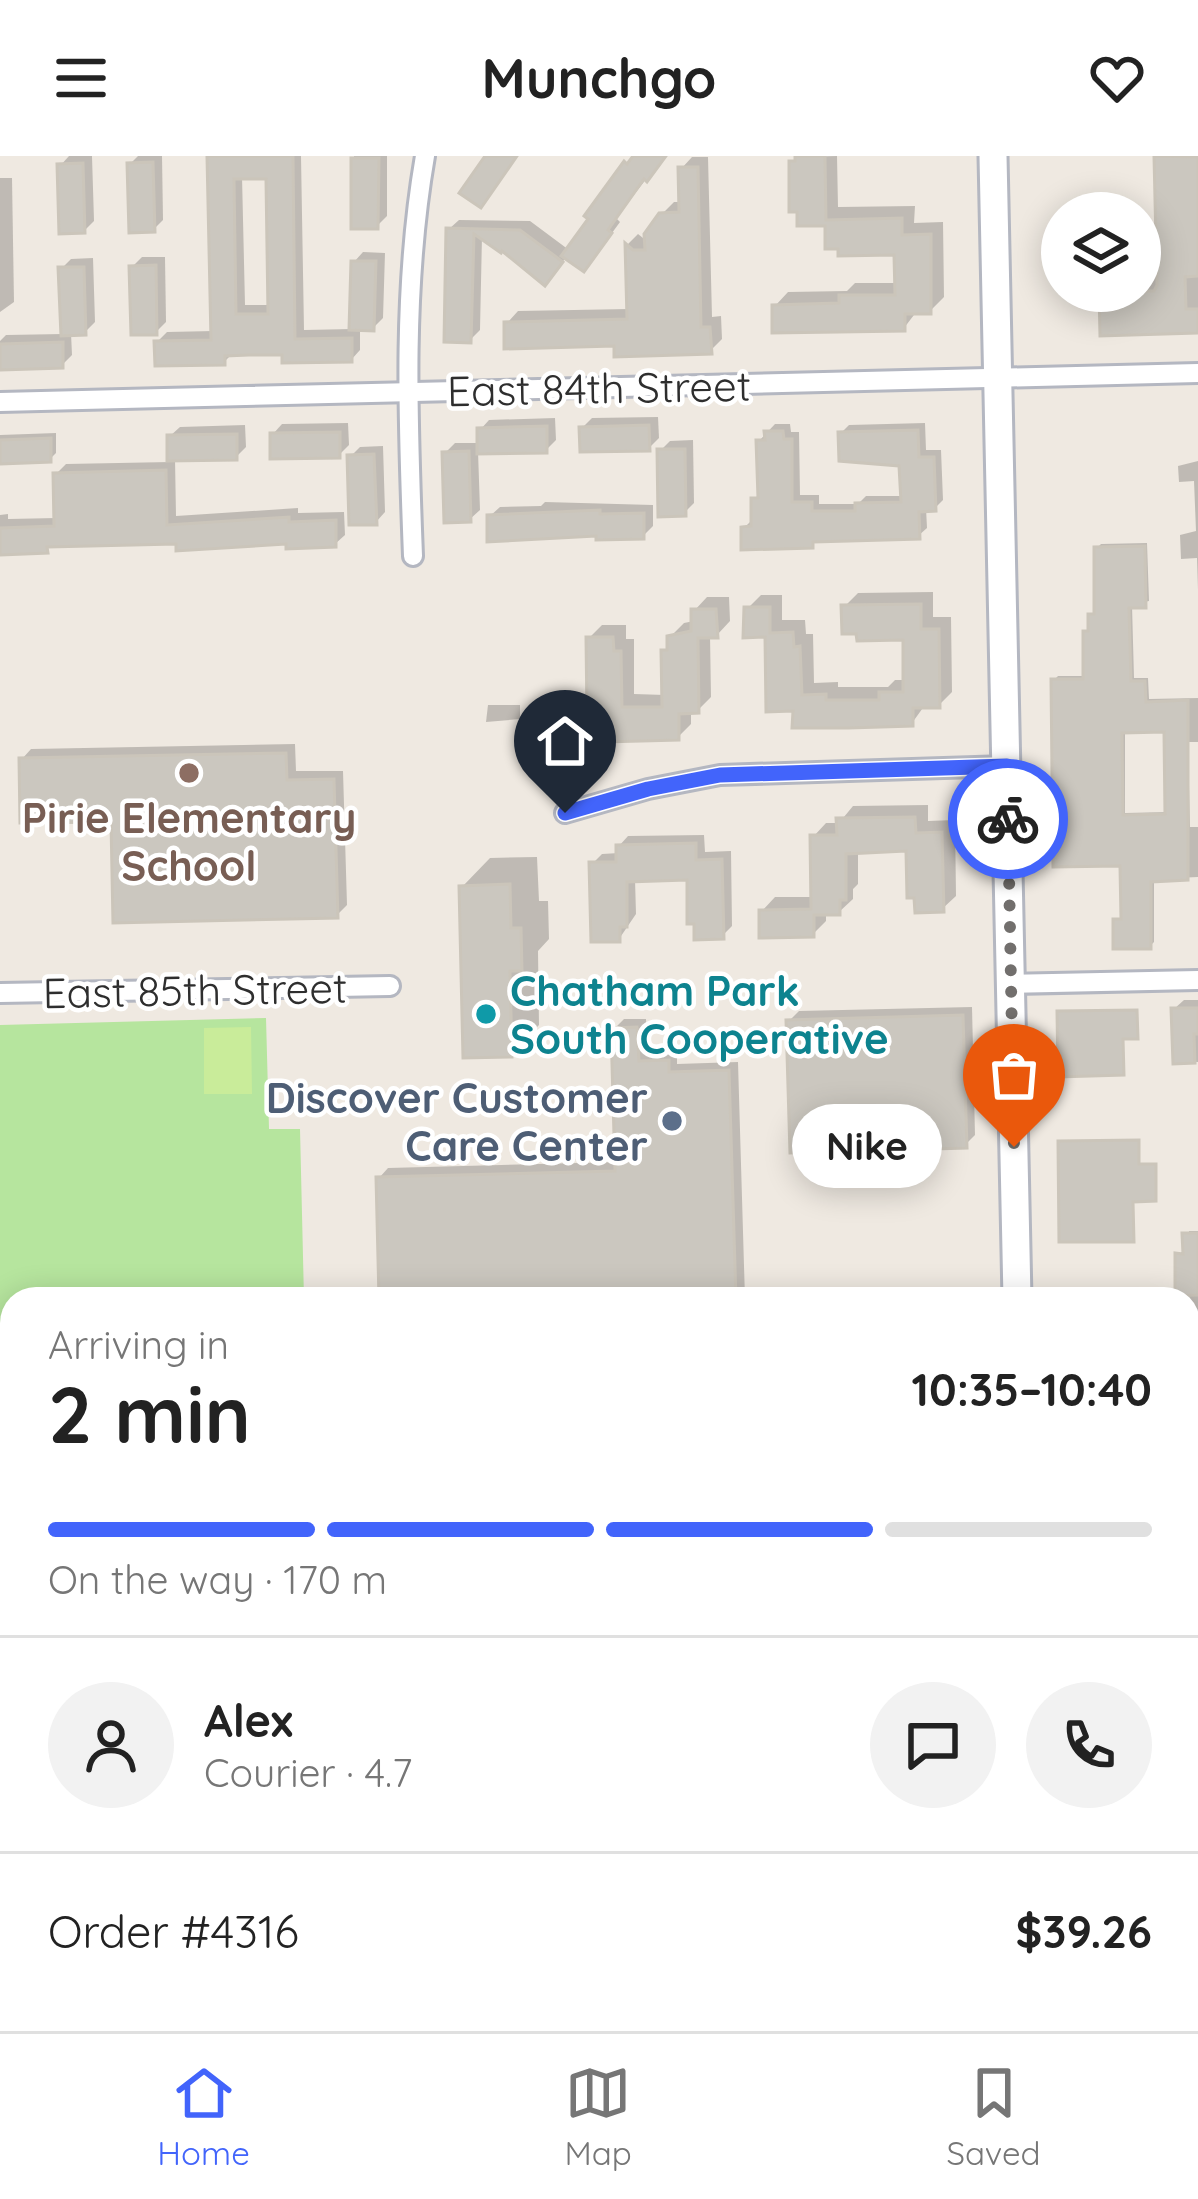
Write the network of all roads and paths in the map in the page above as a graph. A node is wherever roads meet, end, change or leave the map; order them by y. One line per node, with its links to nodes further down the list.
1 (424, 156): 5 (street)
2 (993, 156): 4 (main road)
3 (1198, 374): 4 (street, East 84th Street)
4 (998, 378): 5 (street, East 84th Street); 8 (main road)
5 (407, 392): 6 (street, East 84th Street); 7 (street)
6 (0, 402)
7 (412, 556)
8 (1007, 766): 9 (street); 11 (main road)
9 (565, 813)
10 (1198, 980): 11 (street)
11 (1010, 984): 14 (main road)
12 (390, 986): 13 (street, East 85th Street)
13 (0, 993)
14 (1017, 1287)

